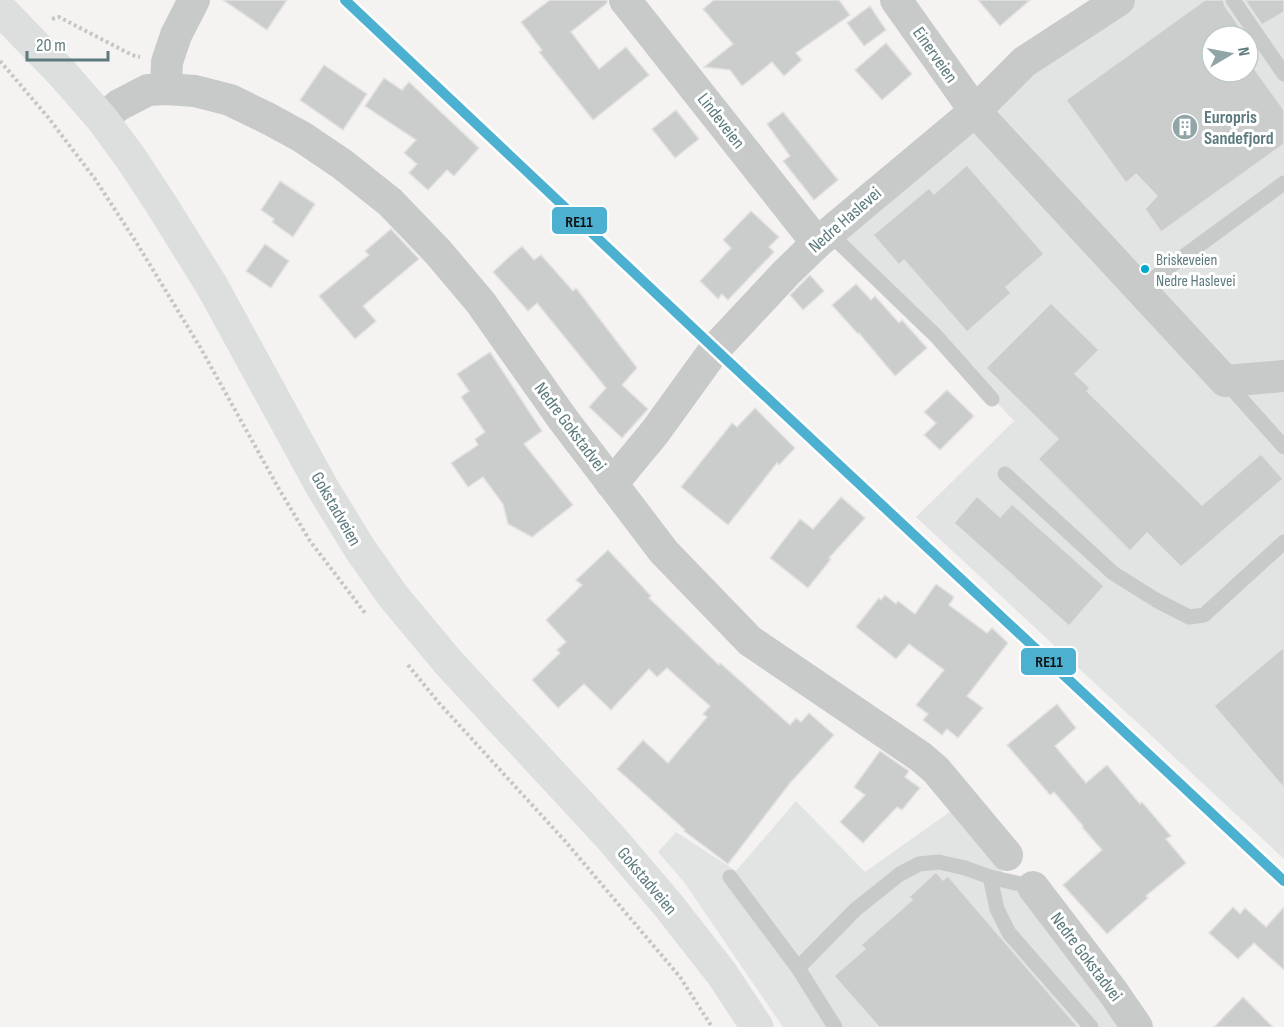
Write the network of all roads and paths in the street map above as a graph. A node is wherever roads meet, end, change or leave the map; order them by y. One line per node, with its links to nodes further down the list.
1 (194, 0): 10 (street)
2 (625, 0): 14 (street, Lindeveien)
3 (896, 0): 11 (street, Einerveien)
4 (1119, 0): 11 (street, Nedre Haslevei)
5 (1233, 0): 9 (lane)
6 (0, 9): 12 (main road, Gokstadveien)
7 (45, 25): 8 (path)
8 (147, 59)
9 (1284, 74)
10 (166, 89): 12 (street, Nedre Gokstadvei); 21 (street, Nedre Gokstadvei)
11 (975, 111): 14 (street, Nedre Haslevei); 15 (street, Einerveien)
12 (102, 119): 27 (main road, Gokstadveien)
13 (1284, 183): 15 (lane)
14 (823, 238): 18 (lane); 21 (street, Nedre Haslevei)
15 (1139, 289): 17 (street, Einerveien)
16 (1284, 375): 17 (street)
17 (1225, 381): 19 (lane)
18 (992, 399)
19 (1284, 447)
20 (1005, 474): 22 (lane)
21 (612, 484): 23 (street, Nedre Gokstadvei)
22 (1284, 542)
23 (998, 866): 25 (lane); 26 (lane); 31 (lane)
24 (730, 877): 26 (lane)
25 (1033, 887): 32 (street, Nedre Gokstadvei)
26 (798, 968): 30 (lane)
27 (722, 974): 28 (main road, Gokstadveien); 29 (main road, Gokstadveien)
28 (749, 1027)
29 (757, 1027)
30 (835, 1027)
31 (1091, 1027)
32 (1137, 1027)

